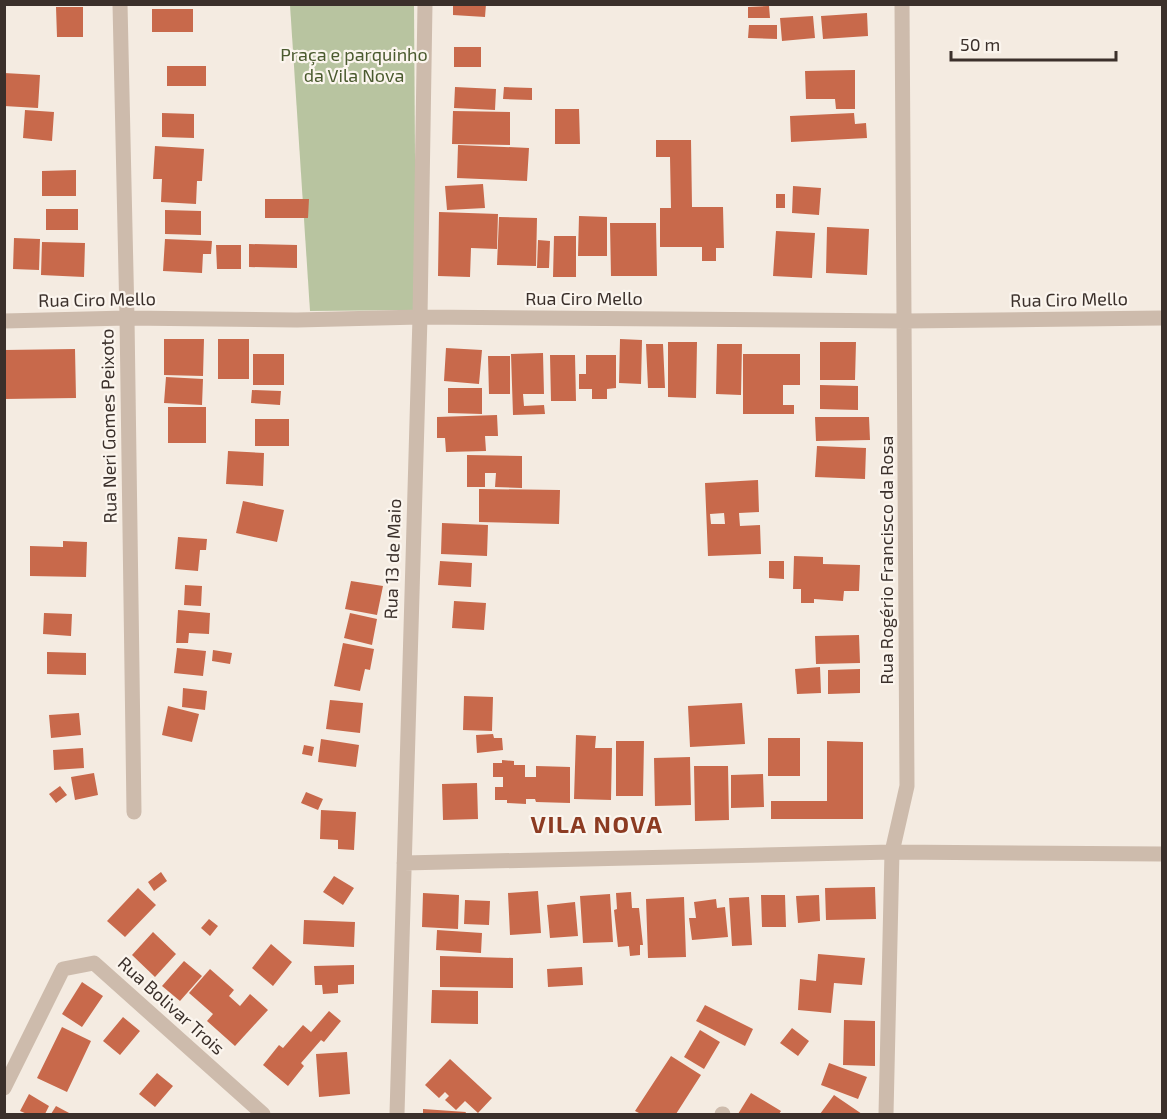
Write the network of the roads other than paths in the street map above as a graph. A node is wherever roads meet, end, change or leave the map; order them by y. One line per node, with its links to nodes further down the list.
1 (120, 4): 5 (street, Rua Neri Gomes Peixoto)
2 (425, 4): 4 (street, Rua 13 de Maio)
3 (902, 4): 8 (street, Rua Rogério Francisco da Rosa)
4 (420, 317): 5 (street, Rua Ciro Mello); 8 (street, Rua Ciro Mello); 12 (street, Rua 13 de Maio)
5 (127, 318): 7 (street, Rua Ciro Mello); 9 (street, Rua Neri Gomes Peixoto)
6 (1162, 318): 8 (street, Rua Ciro Mello)
7 (4, 321)
8 (905, 321): 10 (street, Rua Rogério Francisco da Rosa)
9 (134, 812)
10 (892, 852): 11 (street); 12 (street); 16 (street, Rua Rogério Francisco da Rosa)
11 (1162, 854)
12 (404, 863): 15 (street, Rua 13 de Maio)
13 (4, 1088): 14 (street, Rua Bolivar Trois)
14 (263, 1114)
15 (397, 1114)
16 (886, 1114)

